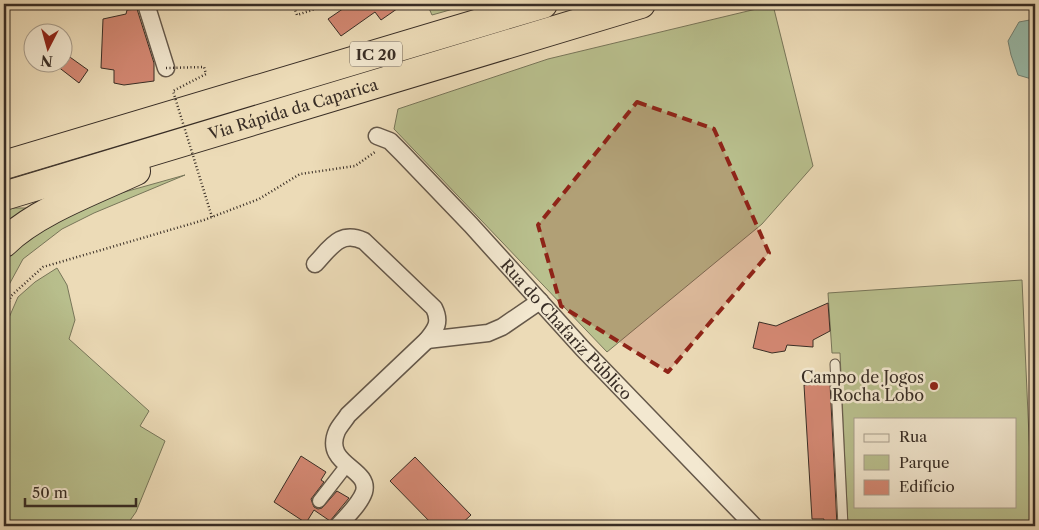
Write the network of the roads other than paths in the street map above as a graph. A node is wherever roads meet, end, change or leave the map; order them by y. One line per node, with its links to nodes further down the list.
1 (146, 4): 4 (street)
2 (543, 4): 7 (highway, Via Rápida da Caparica / IC 20)
3 (641, 4): 5 (highway, Via Rápida da Caparica / IC 20)
4 (166, 68)
5 (224, 130): 10 (highway, Via Rápida da Caparica / IC 20); 11 (highway)
6 (383, 139): 13 (street, Rua do Chafariz Público)
7 (90, 140): 8 (highway); 9 (highway, Via Rápida da Caparica / IC 20)
8 (4, 151)
9 (4, 165)
10 (4, 196)
11 (4, 243)
12 (315, 264): 14 (street)
13 (540, 301): 14 (street); 19 (street, Rua do Chafariz Público)
14 (427, 340): 16 (street)
15 (835, 364): 20 (lane)
16 (347, 466): 17 (street); 18 (street)
17 (319, 501)
18 (338, 526)
19 (754, 526)
20 (843, 526)

